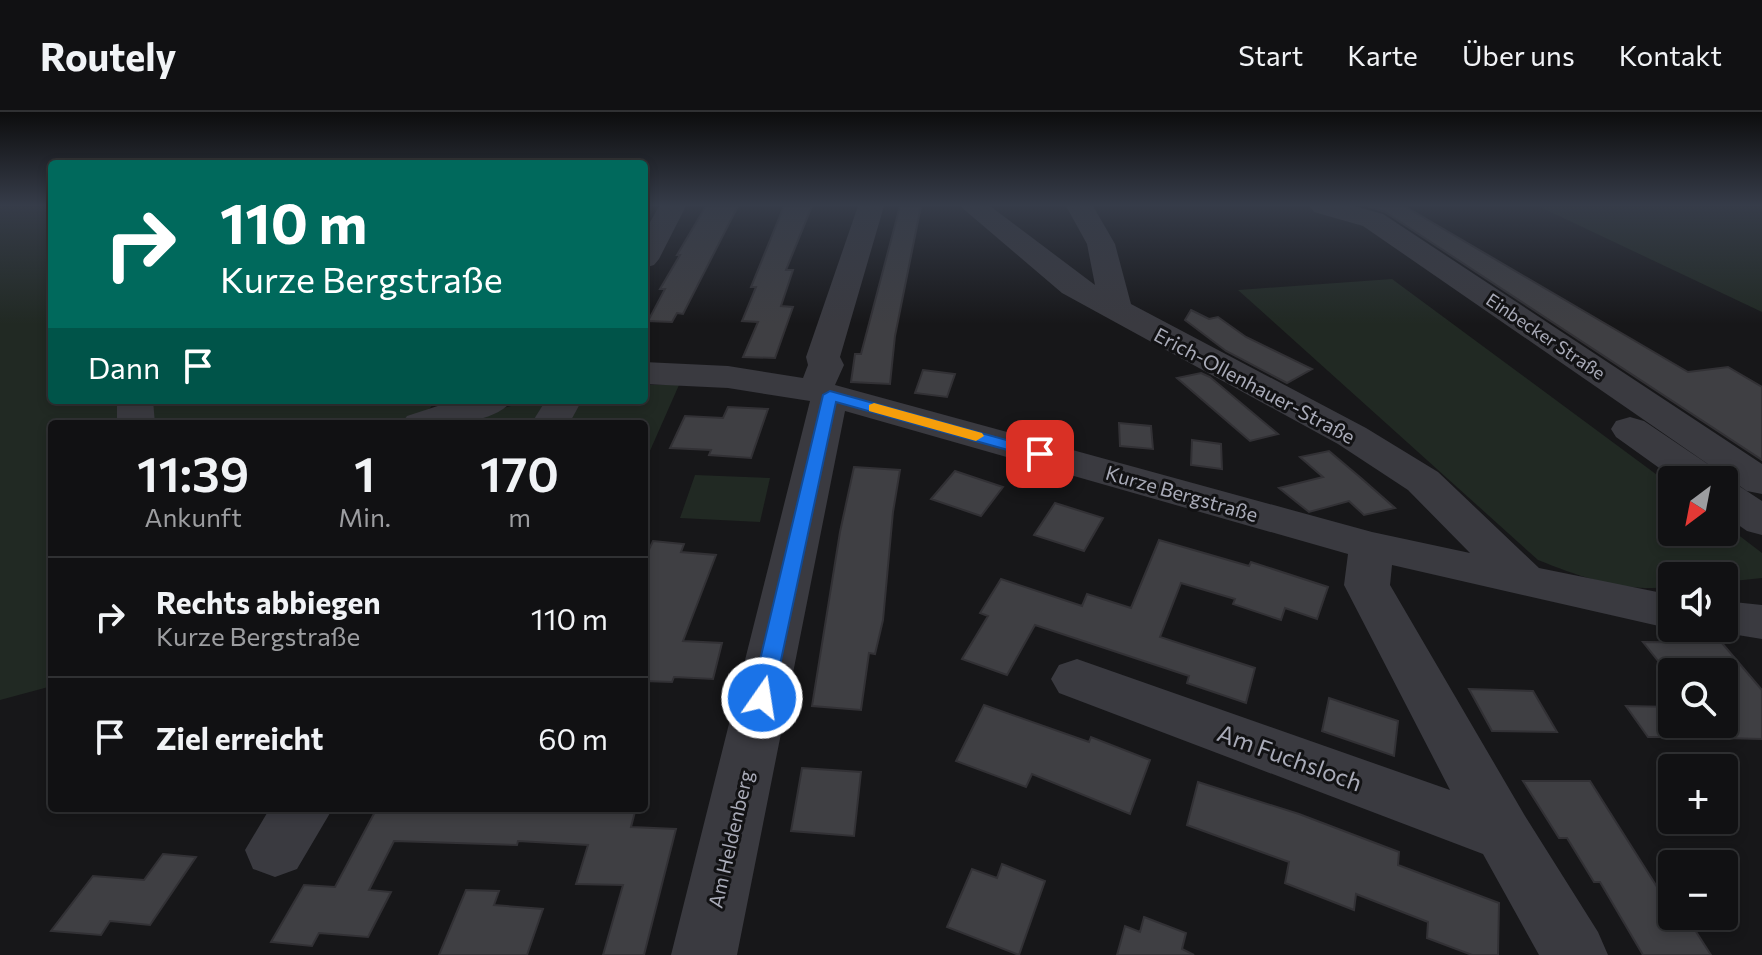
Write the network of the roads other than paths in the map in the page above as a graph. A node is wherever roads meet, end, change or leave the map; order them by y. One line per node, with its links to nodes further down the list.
1 (858, 245): 8 (street, Am Heldenberg)
2 (1022, 245): 6 (street, Erich-Ollenhauer-Straße)
3 (1101, 245): 6 (street)
4 (1370, 245): 11 (street, Einbecker Straße)
5 (1411, 245): 12 (street, Einbecker Straße)
6 (1116, 310): 16 (street, Erich-Ollenhauer-Straße)
7 (648, 373): 8 (street, Kurze Bergstraße)
8 (823, 393): 15 (street, Kurze Bergstraße); 20 (street, Am Heldenberg)
9 (482, 404): 10 (street)
10 (432, 420)
11 (1683, 466)
12 (1762, 482)
13 (1738, 505): 14 (street)
14 (1762, 521)
15 (1371, 546): 16 (street, Kurze Bergstraße); 19 (street)
16 (1524, 581): 17 (street, Kurze Bergstraße)
17 (1658, 610)
18 (1077, 679): 19 (street, Am Fuchsloch)
19 (1504, 835): 21 (street)
20 (704, 955)
21 (1575, 955)

